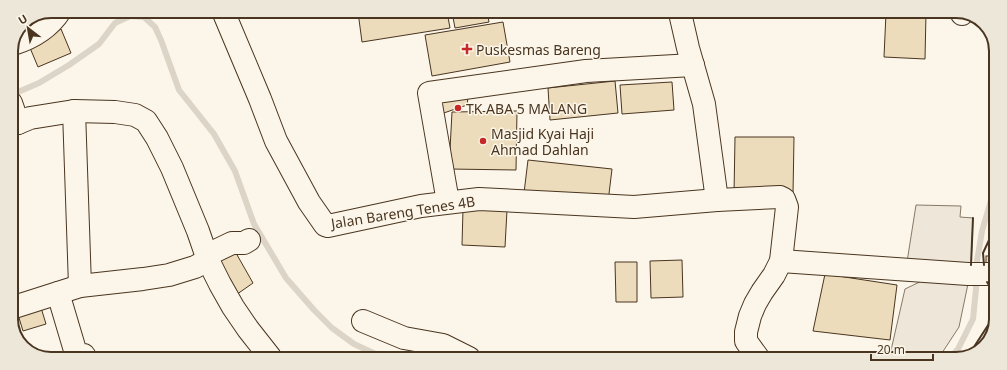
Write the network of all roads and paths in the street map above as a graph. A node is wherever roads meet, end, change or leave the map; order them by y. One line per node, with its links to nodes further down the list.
1 (55, 18): 4 (street)
2 (227, 18): 9 (street, Jalan Bareng Tenes 4B)
3 (681, 18): 5 (street)
4 (20, 42)
5 (692, 65): 8 (street); 9 (street)
6 (74, 111): 7 (street); 11 (street); 14 (street)
7 (18, 115)
8 (717, 200): 9 (street, Jalan Bareng Tenes 4B); 12 (street, Jalan Bareng Tenes 4B)
9 (448, 202)
10 (249, 240): 11 (street)
11 (207, 258): 14 (street); 19 (street)
12 (780, 261): 13 (street); 21 (street)
13 (984, 274)
14 (80, 286): 15 (street)
15 (58, 293): 16 (street); 18 (street)
16 (18, 306)
17 (363, 321): 20 (street)
18 (76, 352)
19 (266, 352)
20 (457, 352)
21 (754, 352)

